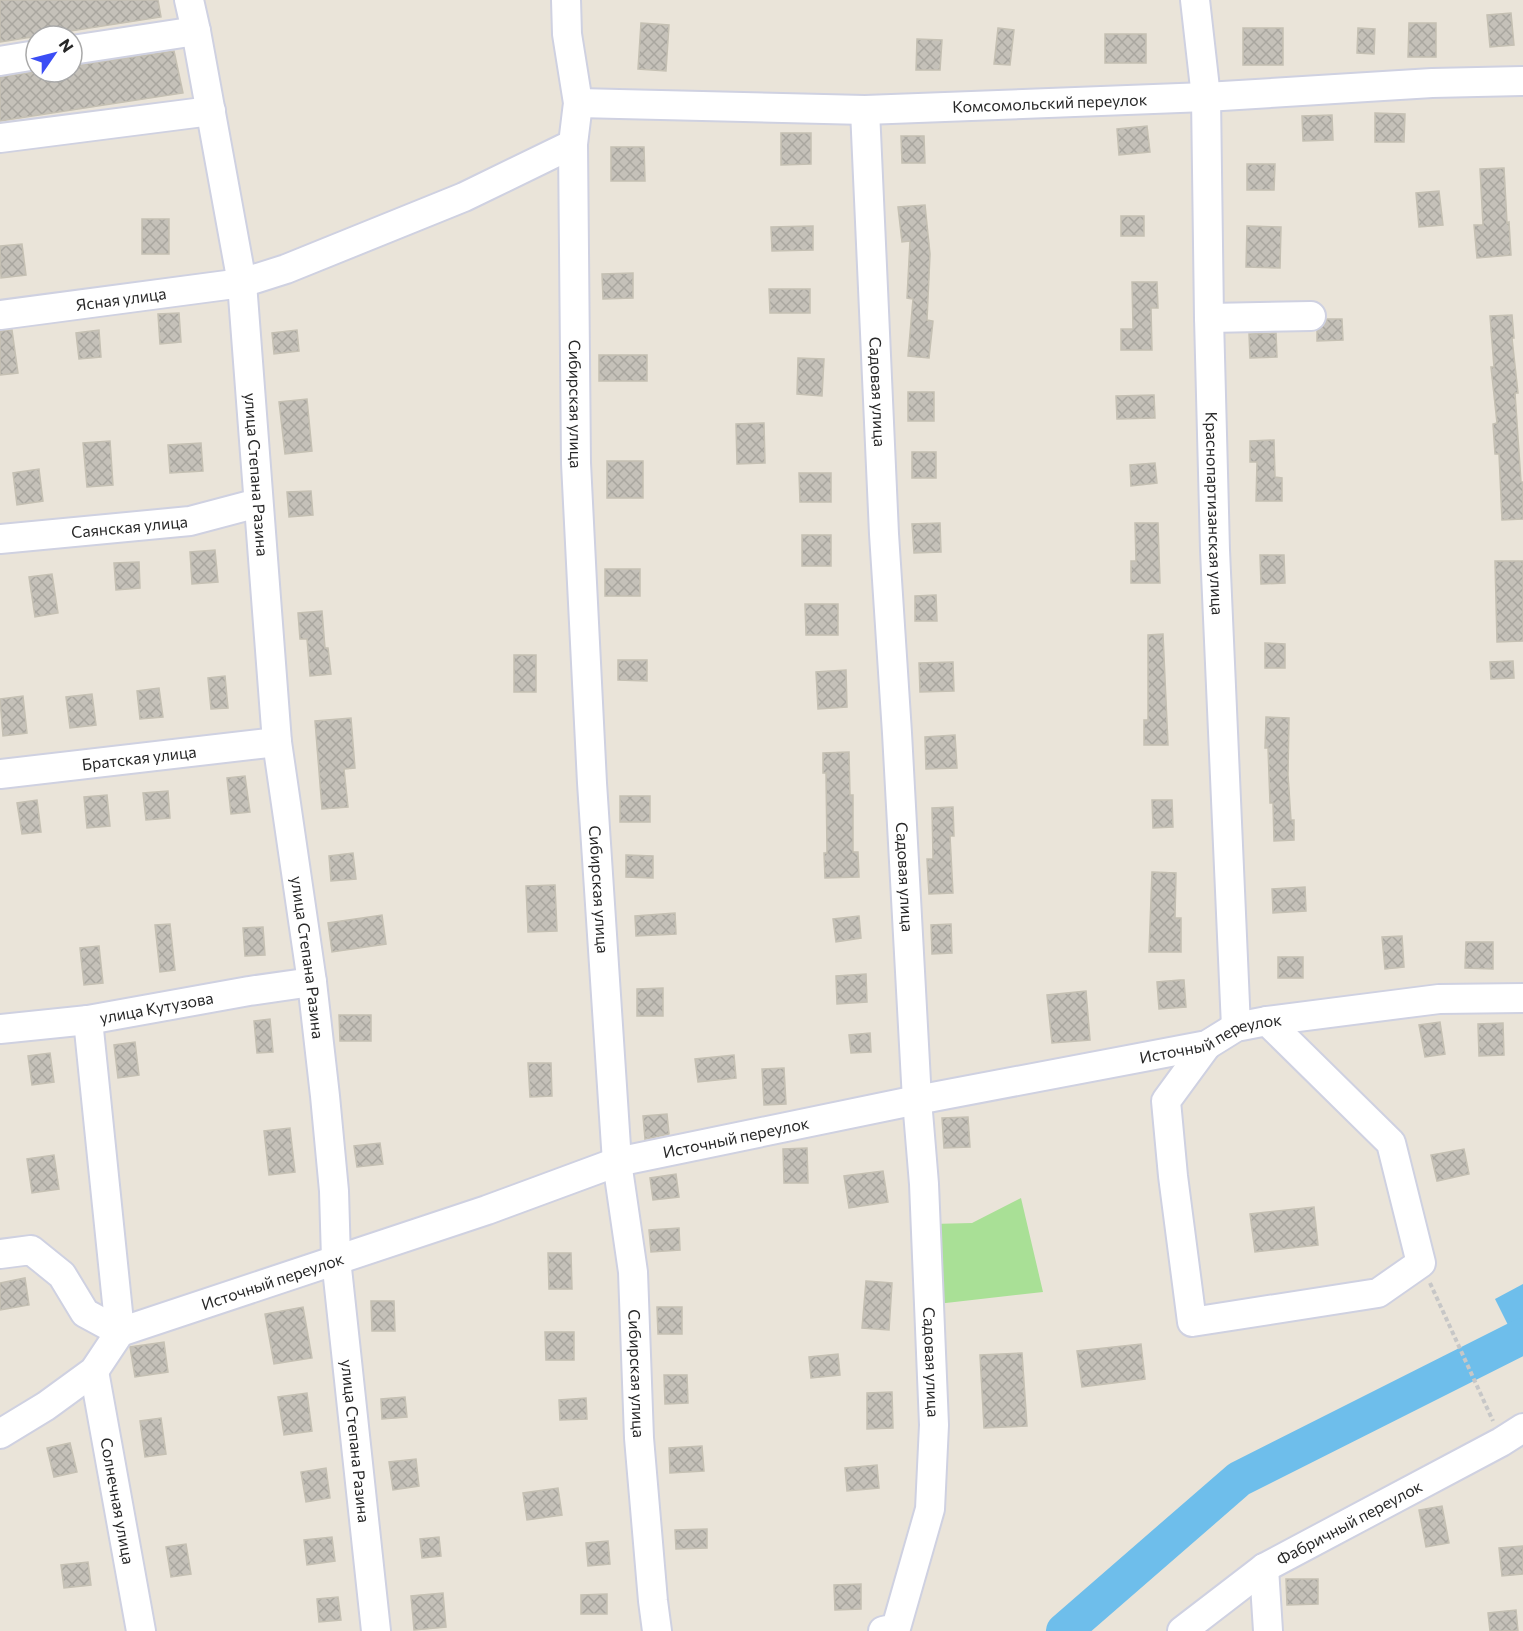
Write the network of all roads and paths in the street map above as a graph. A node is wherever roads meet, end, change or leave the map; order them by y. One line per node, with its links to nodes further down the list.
1 (189, 0): 4 (street, улица Степана Разина)
2 (566, 0): 10 (street, Сибирская улица)
3 (1195, 0): 9 (street, Краснопартизанская улица)
4 (196, 31): 5 (street); 12 (street, улица Степана Разина)
5 (84, 48)
6 (24, 58): 7 (street)
7 (0, 61)
8 (1523, 81): 9 (street, Комсомольский переулок)
9 (1206, 97): 11 (street, Комсомольский переулок); 18 (street, Краснопартизанская улица)
10 (578, 104): 11 (street, Комсомольский переулок); 14 (street, Сибирская улица)
11 (865, 110): 30 (street, Садовая улица)
12 (211, 111): 13 (street); 15 (street, улица Степана Разина)
13 (0, 138)
14 (573, 144): 15 (street, Ясная улица); 31 (street, Сибирская улица)
15 (242, 283): 16 (street, Ясная улица); 19 (street, улица Степана Разина)
16 (0, 315)
17 (1311, 316): 18 (street)
18 (1209, 318): 27 (street, Краснопартизанская улица)
19 (258, 503): 20 (street, Саянская улица); 21 (street, улица Степана Разина)
20 (0, 539)
21 (277, 742): 22 (street, Братская улица); 23 (street, улица Степана Разина)
22 (0, 774)
23 (312, 982): 25 (street, улица Кутузова); 33 (street, улица Степана Разина)
24 (1523, 998): 26 (street, Источный переулок)
25 (88, 1020): 28 (street, улица Кутузова); 35 (street)
26 (1267, 1021): 27 (street, Источный переулок); 34 (street)
27 (1236, 1027): 29 (street, Источный переулок)
28 (0, 1029)
29 (1207, 1045): 30 (street, Источный переулок); 34 (street)
30 (917, 1100): 31 (street, Источный переулок); 44 (street, Садовая улица)
31 (617, 1162): 33 (street, Источный переулок); 43 (street, Сибирская улица)
32 (0, 1254): 35 (street)
33 (336, 1259): 35 (street, Источный переулок); 42 (street, улица Степана Разина)
34 (1422, 1263): 37 (path)
35 (120, 1332): 36 (street)
36 (94, 1371): 39 (street); 41 (street, Солнечная улица)
37 (1495, 1425)
38 (1523, 1428): 40 (street, Фабричный переулок)
39 (0, 1434)
40 (1264, 1568): 45 (street, Фабричный переулок); 46 (street)
41 (141, 1631)
42 (376, 1631)
43 (657, 1631)
44 (884, 1631)
45 (1182, 1631)
46 (1268, 1631)

